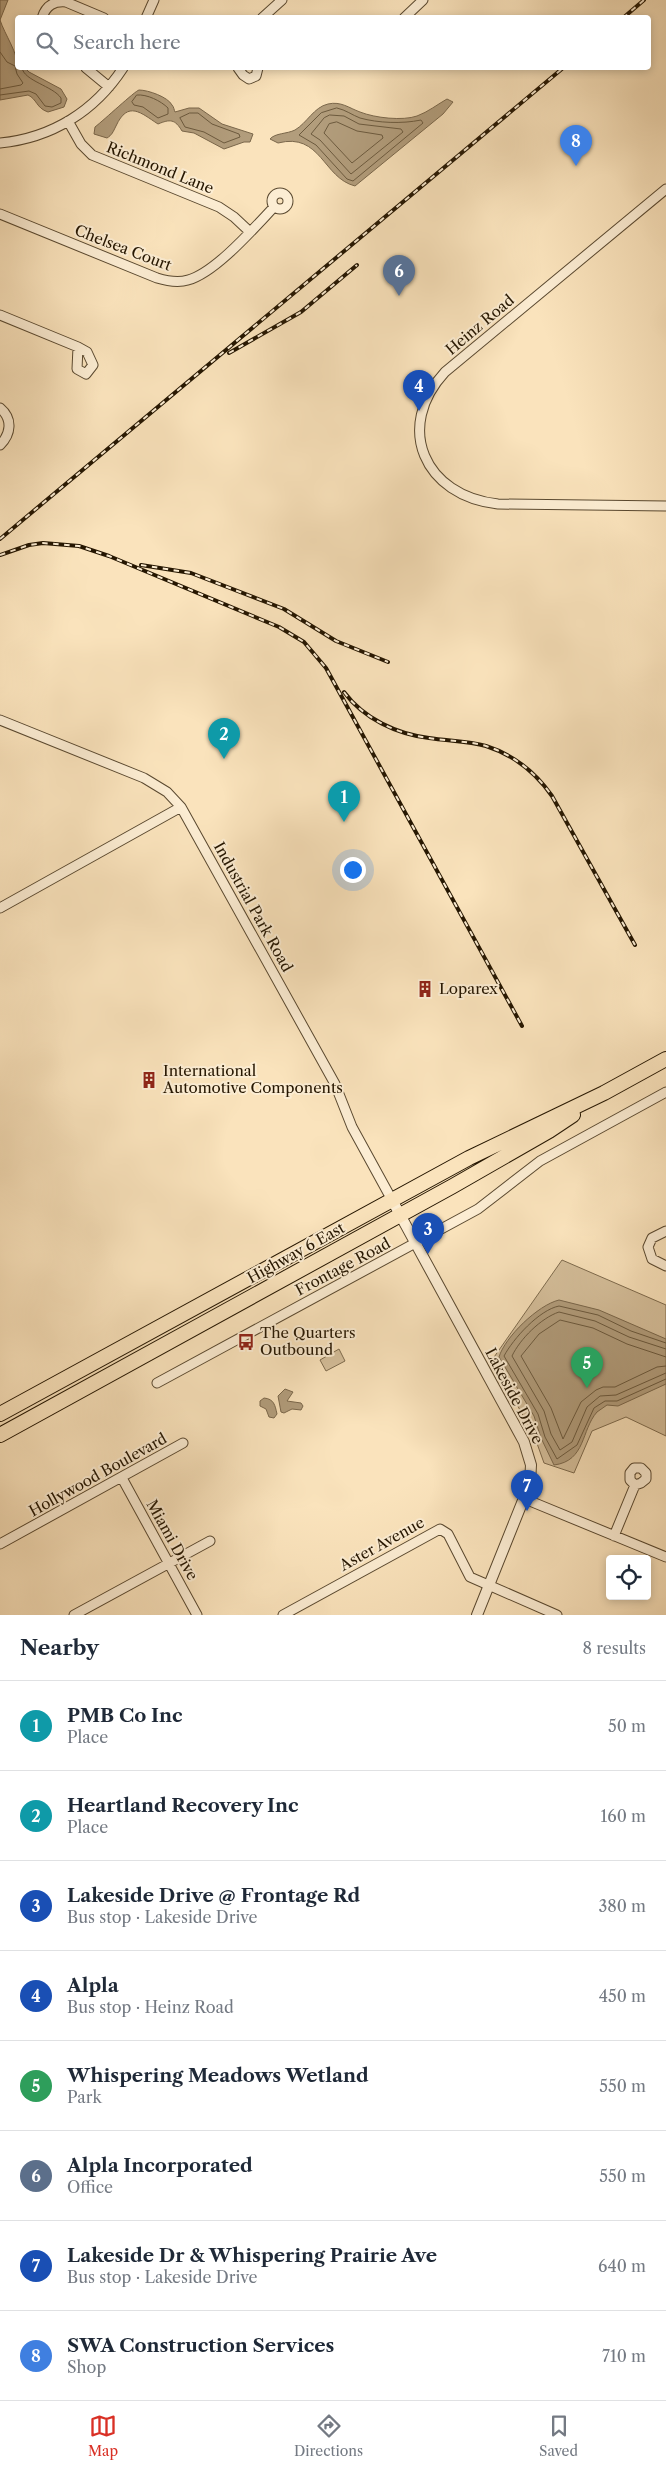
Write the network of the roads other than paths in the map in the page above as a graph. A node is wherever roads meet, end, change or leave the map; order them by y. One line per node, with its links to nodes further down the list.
1 (154, 0): 6 (street)
2 (282, 0): 7 (street)
3 (423, 0): 8 (street)
4 (44, 15): 5 (street)
5 (97, 15)
6 (147, 15)
7 (265, 15)
8 (407, 15)
9 (88, 70): 13 (street)
10 (122, 70): 13 (street)
11 (239, 70): 12 (street)
12 (258, 70)
13 (109, 87): 14 (street)
14 (68, 121): 15 (street); 19 (street, Richmond Lane)
15 (0, 143)
16 (666, 189): 24 (street, Heinz Road)
17 (274, 207): 19 (street, Chelsea Court)
18 (0, 214): 19 (street, Chelsea Court)
19 (250, 232)
20 (0, 315): 21 (street)
21 (78, 347)
22 (0, 408): 23 (street)
23 (0, 445)
24 (666, 506)
25 (0, 720): 26 (street, Industrial Park Road)
26 (181, 807): 27 (street); 31 (street, Industrial Park Road)
27 (0, 908)
28 (666, 1059): 30 (main road, Highway 6 East)
29 (666, 1092): 34 (street, Frontage Road)
30 (604, 1093): 31 (main road, Highway 6 East); 32 (main road, Highway 6 East)
31 (392, 1200): 32 (street, Lakeside Drive); 37 (main road, Highway 6 East)
32 (400, 1215): 34 (street, Lakeside Drive); 38 (main road, Highway 6 East)
33 (666, 1231): 35 (street)
34 (415, 1244): 36 (street, Frontage Road); 42 (street, Lakeside Drive)
35 (666, 1266)
36 (157, 1383)
37 (0, 1414)
38 (0, 1434)
39 (183, 1443): 40 (street, Hollywood Boulevard)
40 (122, 1478): 45 (street, Hollywood Boulevard); 47 (street, Miami Drive)
41 (635, 1485): 43 (street)
42 (525, 1499): 43 (street); 48 (street, Lakeside Drive)
43 (614, 1536): 46 (street)
44 (210, 1541): 47 (street)
45 (0, 1544)
46 (666, 1558)
47 (169, 1562): 49 (street); 50 (street, Miami Drive)
48 (489, 1586): 51 (street, Aster Avenue); 52 (street, Lakeside Drive); 53 (street, Aster Avenue)
49 (74, 1615)
50 (197, 1615)
51 (283, 1615)
52 (477, 1615)
53 (557, 1615)

